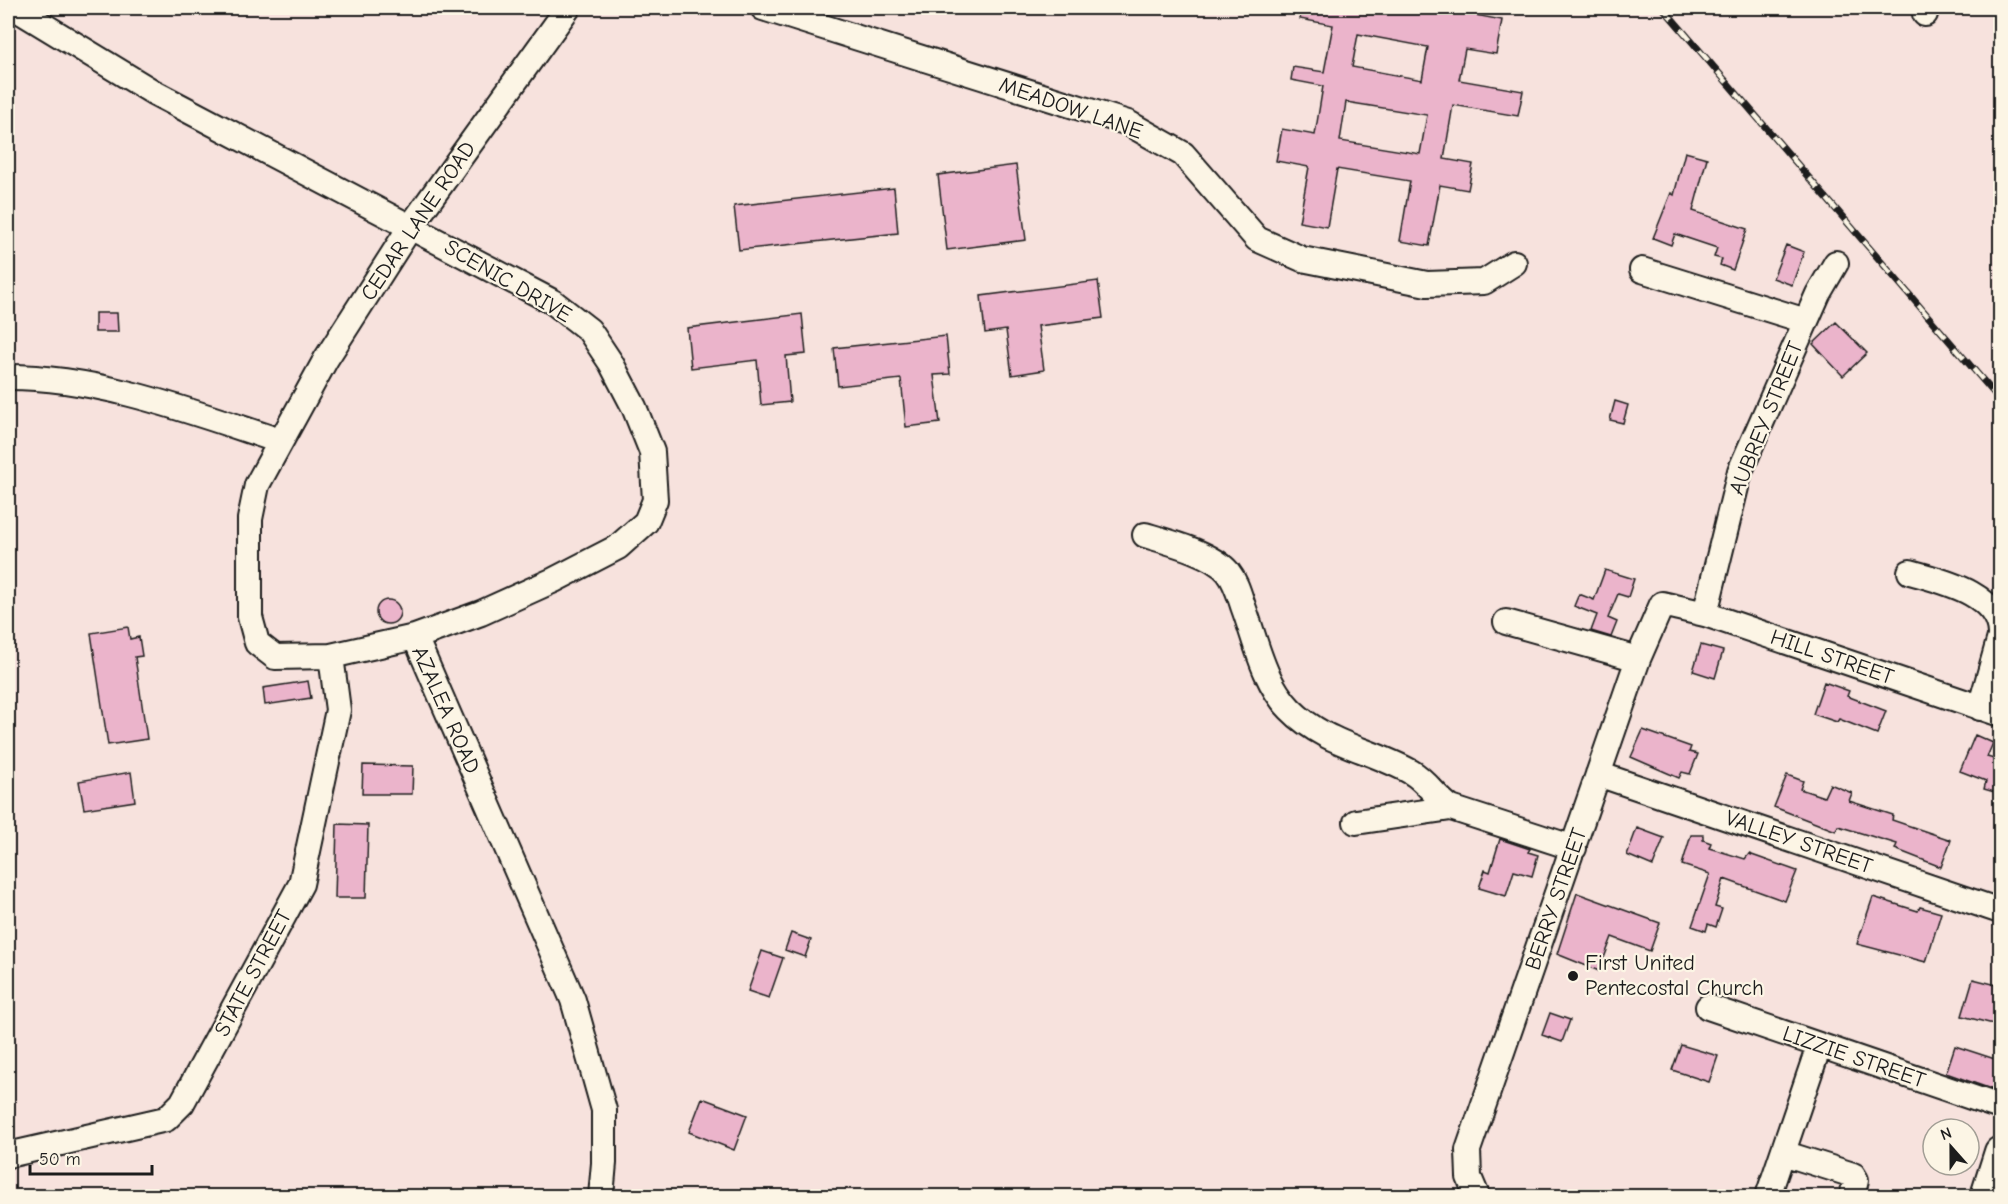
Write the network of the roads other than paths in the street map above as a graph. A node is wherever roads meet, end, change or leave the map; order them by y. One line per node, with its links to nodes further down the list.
1 (15, 8): 4 (street, SCENIC DRIVE)
2 (568, 8): 4 (street, CEDAR LANE ROAD)
3 (763, 8): 5 (street, MEADOW LANE)
4 (411, 226): 10 (street, CEDAR LANE ROAD); 17 (street, SCENIC DRIVE)
5 (1514, 263)
6 (1836, 263): 8 (street, AUBREY STREET)
7 (1642, 270): 8 (street)
8 (1806, 321): 14 (street, AUBREY STREET)
9 (8, 377): 10 (street)
10 (280, 441): 18 (street, AZALEA ROAD)
11 (1145, 535): 22 (street)
12 (1910, 572): 16 (street)
13 (1662, 604): 14 (street, HILL STREET); 19 (street, BERRY STREET)
14 (1705, 614): 20 (street, HILL STREET)
15 (1506, 622): 19 (street)
16 (2001, 635): 20 (street)
17 (415, 637): 18 (street, AZALEA ROAD); 32 (street, AZALEA ROAD)
18 (331, 656): 31 (street, STATE STREET)
19 (1638, 659): 21 (street, BERRY STREET)
20 (1990, 711)
21 (1598, 774): 24 (street, BERRY STREET); 25 (street, VALLEY STREET)
22 (1451, 808): 23 (street); 24 (street)
23 (1356, 822)
24 (1574, 848): 33 (street, BERRY STREET)
25 (2001, 911)
26 (1708, 1007): 27 (street, LIZZIE STREET)
27 (1819, 1046): 28 (street, LIZZIE STREET); 30 (street)
28 (2001, 1107)
29 (2001, 1152): 36 (main road)
30 (1783, 1153): 34 (street); 35 (street)
31 (8, 1155)
32 (601, 1197)
33 (1477, 1197)
34 (1768, 1197)
35 (1852, 1197)
36 (1986, 1197)

